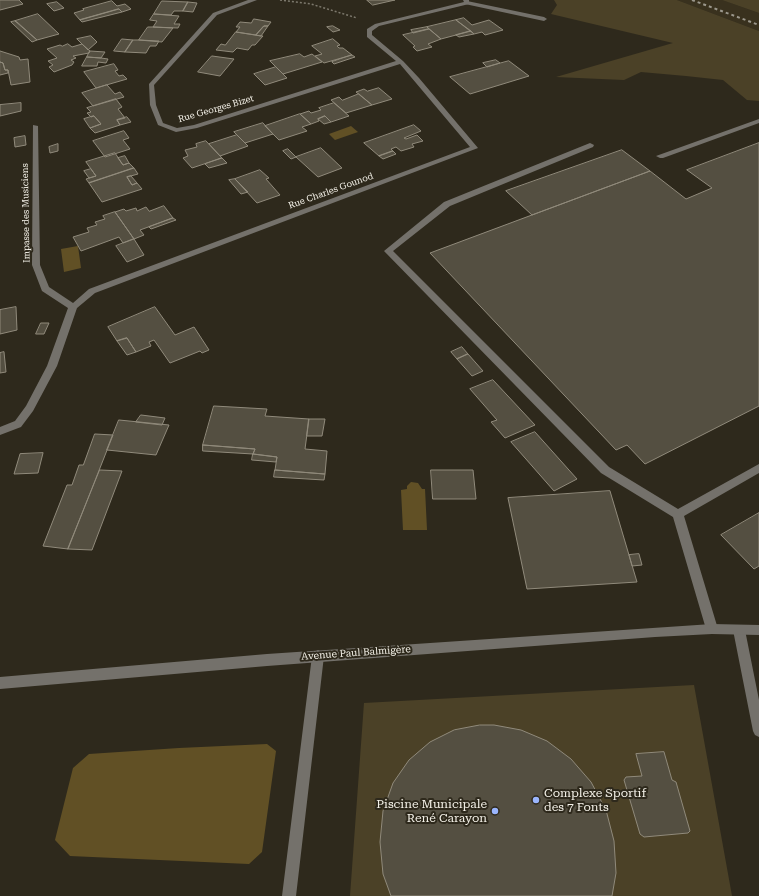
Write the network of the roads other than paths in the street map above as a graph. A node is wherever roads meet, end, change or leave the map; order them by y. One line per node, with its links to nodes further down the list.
1 (254, 0): 4 (street, Rue Georges Bizet)
2 (466, 1): 3 (street); 4 (street, Rue Charles Gounod)
3 (544, 19)
4 (401, 62): 9 (street, Rue Charles Gounod)
5 (759, 121): 8 (street)
6 (34, 126): 9 (street, Impasse des Musiciens)
7 (590, 145): 12 (street)
8 (660, 156)
9 (73, 306): 10 (street)
10 (0, 431)
11 (759, 468): 12 (street)
12 (678, 514): 13 (street)
13 (712, 629): 14 (street, Avenue Paul Balmigère); 16 (street, Avenue Paul Balmigère)
14 (739, 630): 15 (street, Avenue Paul Balmigère); 18 (street)
15 (759, 630)
16 (318, 656): 17 (street, Avenue Paul Balmigère); 19 (street)
17 (0, 683)
18 (759, 731)
19 (289, 896)

